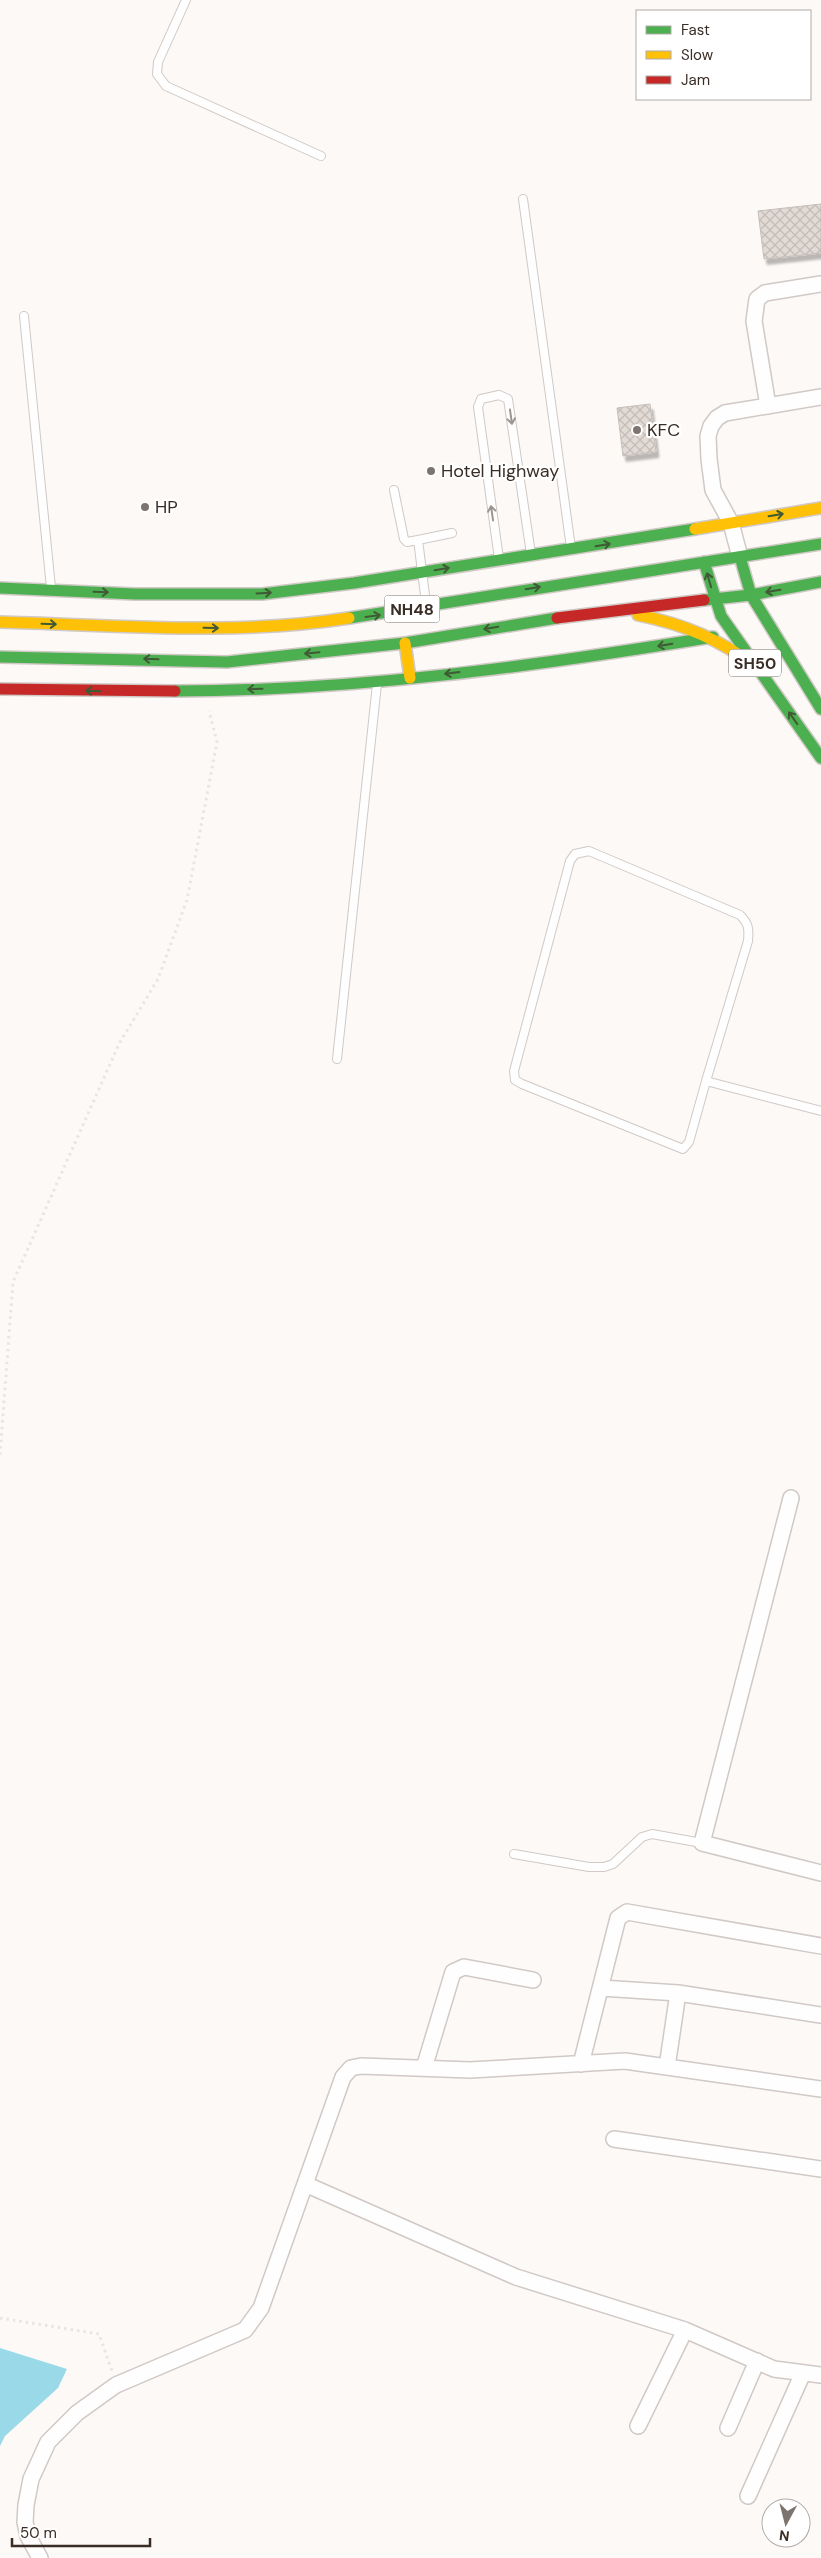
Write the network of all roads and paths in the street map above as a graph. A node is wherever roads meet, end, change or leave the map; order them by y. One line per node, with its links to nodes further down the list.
1 (186, 0): 2 (lane)
2 (321, 156)
3 (523, 199): 14 (lane)
4 (821, 284): 7 (street)
5 (24, 316): 22 (lane)
6 (821, 398): 7 (street)
7 (768, 406): 10 (street)
8 (394, 490): 12 (lane)
9 (821, 508): 10 (main road, one-way to 9)
10 (731, 523): 14 (main road, one-way to 10); 16 (street)
11 (452, 533): 12 (lane)
12 (418, 540): 19 (lane)
13 (821, 544): 16 (main road, NH48)
14 (572, 550): 15 (main road)
15 (532, 556): 17 (main road); 17 (lane, one-way to 15)
16 (740, 557): 18 (main road, NH48); 23 (main road, SH50)
17 (499, 561): 19 (main road, one-way to 17)
18 (704, 562): 24 (main road, SH50, one-way to 18); 25 (main road, NH48, one-way to 18)
19 (422, 573): 22 (main road, one-way to 19); 25 (lane)
20 (821, 582): 23 (main road, NH48, one-way to 23)
21 (0, 588): 22 (main road)
22 (51, 590)
23 (750, 595): 24 (main road, NH48); 36 (main road, SH50)
24 (714, 599): 26 (main road, NH48); 31 (main road, SH50)
25 (427, 607): 27 (main road, NH48, one-way to 25)
26 (584, 613): 28 (main road); 29 (main road, NH48, one-way to 29)
27 (0, 622)
28 (713, 637): 31 (main road); 32 (main road, one-way to 32)
29 (405, 643): 30 (main road, NH48, one-way to 30); 32 (main road)
30 (0, 656)
31 (758, 668): 37 (main road, SH50, one-way to 31)
32 (410, 678): 33 (main road)
33 (377, 682): 35 (main road, one-way to 35); 38 (lane)
34 (0, 689): 35 (main road, one-way to 34)
35 (203, 691): 41 (path)
36 (821, 709)
37 (821, 758)
38 (337, 1059)
39 (706, 1081): 39 (lane); 40 (lane)
40 (821, 1111)
41 (0, 1455)
42 (792, 1498): 43 (street)
43 (702, 1843): 44 (lane); 45 (street)
44 (514, 1854)
45 (821, 1873)
46 (821, 1946): 48 (street)
47 (534, 1980): 53 (street)
48 (601, 1988): 49 (street); 51 (street)
49 (678, 1993): 50 (street); 52 (street)
50 (821, 2015)
51 (581, 2064): 52 (street); 53 (street)
52 (667, 2066): 54 (street)
53 (424, 2068): 57 (street)
54 (821, 2089)
55 (614, 2139): 56 (street)
56 (821, 2169)
57 (305, 2184): 59 (street); 63 (street)
58 (0, 2318): 63 (path)
59 (685, 2330): 60 (street); 64 (street)
60 (757, 2361): 61 (street); 65 (street)
61 (803, 2373): 62 (street); 66 (street)
62 (821, 2375)
63 (116, 2385): 67 (street)
64 (638, 2426)
65 (728, 2428)
66 (748, 2496)
67 (40, 2558)

